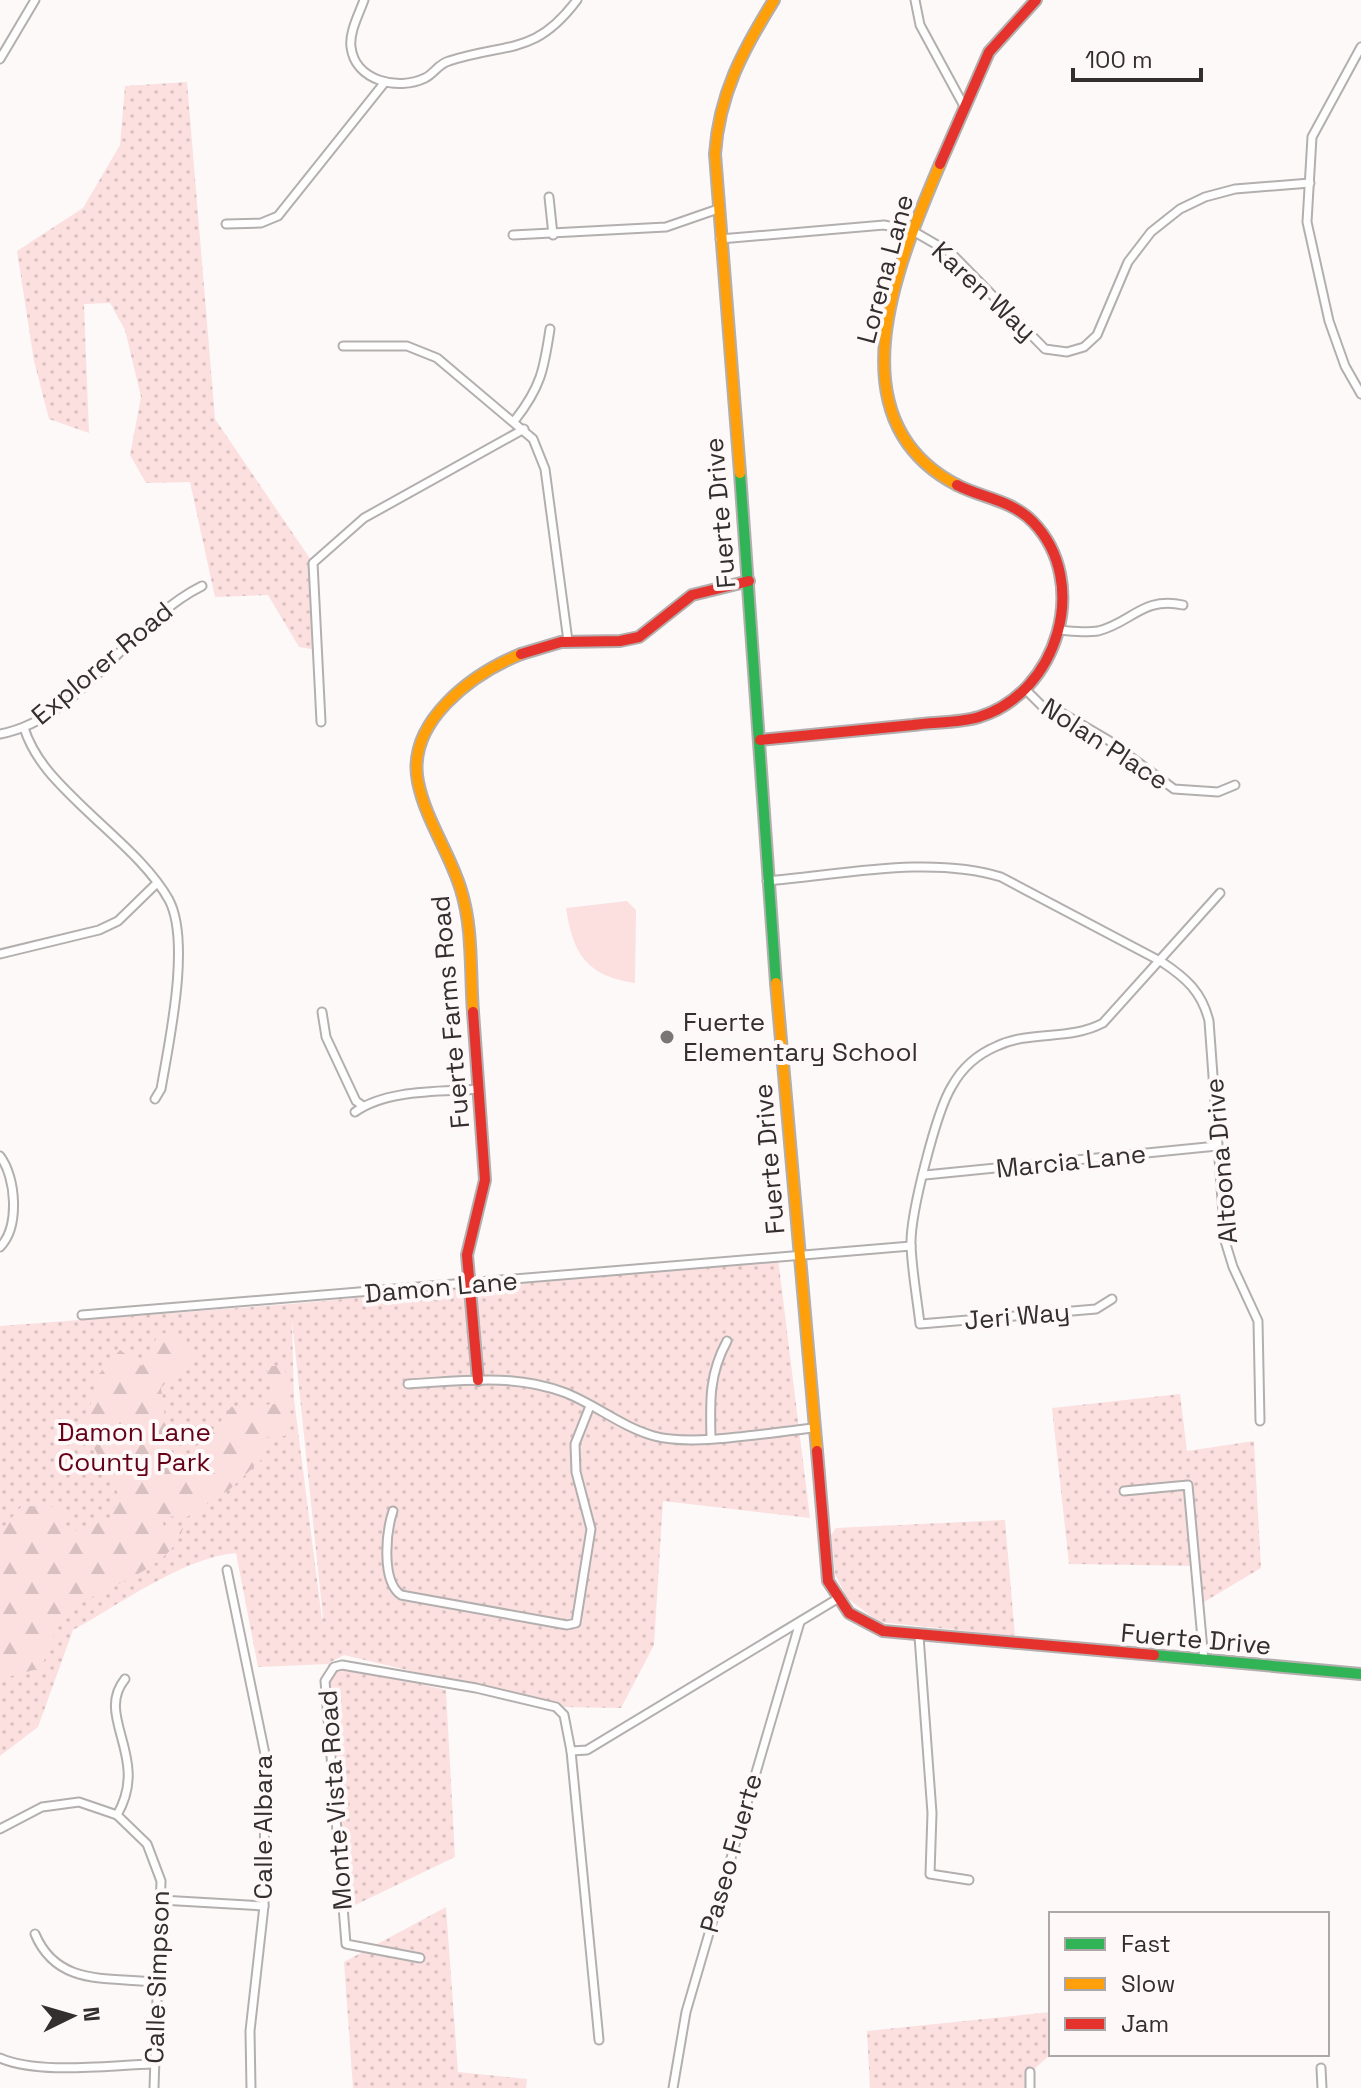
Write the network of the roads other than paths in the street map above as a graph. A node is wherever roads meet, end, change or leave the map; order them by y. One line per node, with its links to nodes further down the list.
1 (35, 0): 8 (street)
2 (364, 0): 9 (street)
3 (577, 0): 9 (street)
4 (774, 0): 13 (street, Fuerte Drive)
5 (915, 0): 10 (street)
6 (1036, 0): 10 (street, Lorena Lane)
7 (1361, 47): 11 (street)
8 (0, 59)
9 (385, 82): 14 (street)
10 (964, 106): 15 (street, Lorena Lane)
11 (1310, 183): 15 (street, Karen Way); 21 (street)
12 (549, 197): 17 (street)
13 (718, 209): 17 (street); 18 (street, Fuerte Drive)
14 (226, 224)
15 (913, 231): 18 (street, Karen Way); 27 (street, Lorena Lane)
16 (513, 235): 17 (street)
17 (553, 235)
18 (720, 239): 24 (street, Fuerte Drive)
19 (550, 329): 22 (street)
20 (343, 346): 22 (street)
21 (1361, 394)
22 (515, 420): 23 (street)
23 (524, 429): 28 (street); 30 (street)
24 (749, 581): 28 (street, Fuerte Farms Road); 33 (street, Fuerte Drive)
25 (202, 586): 31 (street, Explorer Road)
26 (1183, 605): 27 (street)
27 (1059, 630): 29 (street, Lorena Lane)
28 (568, 641): 41 (street, Fuerte Farms Road)
29 (1025, 689): 33 (street, Lorena Lane); 34 (street, Nolan Place)
30 (321, 722)
31 (24, 728): 32 (street, Explorer Road); 36 (street)
32 (0, 734)
33 (760, 740): 35 (street, Fuerte Drive)
34 (1235, 785)
35 (767, 881): 39 (street, Altoona Drive); 50 (street, Fuerte Drive)
36 (157, 883): 38 (street); 42 (street)
37 (1220, 893): 39 (street)
38 (0, 954)
39 (1162, 962): 45 (street, Altoona Drive); 47 (street)
40 (322, 1012): 43 (street)
41 (479, 1089): 43 (street); 51 (street, Fuerte Farms Road)
42 (155, 1099)
43 (363, 1106): 44 (street)
44 (355, 1112)
45 (1217, 1146): 47 (street, Marcia Lane); 58 (street, Altoona Drive)
46 (0, 1156): 49 (street)
47 (925, 1175): 48 (street)
48 (911, 1246): 50 (street); 52 (street, Jeri Way)
49 (0, 1247)
50 (800, 1256): 51 (street, Damon Lane); 59 (street, Fuerte Drive)
51 (469, 1285): 53 (street, Damon Lane); 55 (street, Fuerte Farms Road)
52 (1112, 1299)
53 (82, 1315)
54 (727, 1341): 60 (street)
55 (478, 1380): 56 (street); 57 (street)
56 (408, 1384)
57 (590, 1406): 60 (street); 62 (street)
58 (1260, 1421)
59 (814, 1428): 60 (street); 64 (street, Fuerte Drive)
60 (711, 1438)
61 (1124, 1491): 67 (street)
62 (393, 1511)
63 (227, 1570): 75 (street, Calle Albara)
64 (837, 1599): 65 (street); 66 (street, Fuerte Drive)
65 (800, 1622): 70 (street); 86 (street, Paseo Fuerte)
66 (919, 1636): 67 (street, Fuerte Drive); 73 (street)
67 (1204, 1661): 68 (street, Fuerte Drive)
68 (1361, 1674)
69 (125, 1679): 71 (street)
70 (571, 1751): 77 (street, Monte Vista Road); 79 (street, Monte Vista Road)
71 (117, 1815): 72 (street, Calle Simpson); 74 (street, Calle Simpson)
72 (0, 1829)
73 (969, 1880)
74 (161, 1900): 75 (street); 78 (street, Calle Simpson)
75 (264, 1906): 85 (street, Calle Albara)
76 (35, 1934): 78 (street)
77 (420, 1958)
78 (155, 1982): 81 (street, Calle Simpson)
79 (599, 2040)
80 (0, 2058): 81 (street)
81 (153, 2064): 84 (street, Calle Simpson)
82 (1321, 2068): 88 (street)
83 (1030, 2072): 87 (street)
84 (154, 2088)
85 (251, 2088)
86 (673, 2088)
87 (1030, 2088)
88 (1322, 2088)

